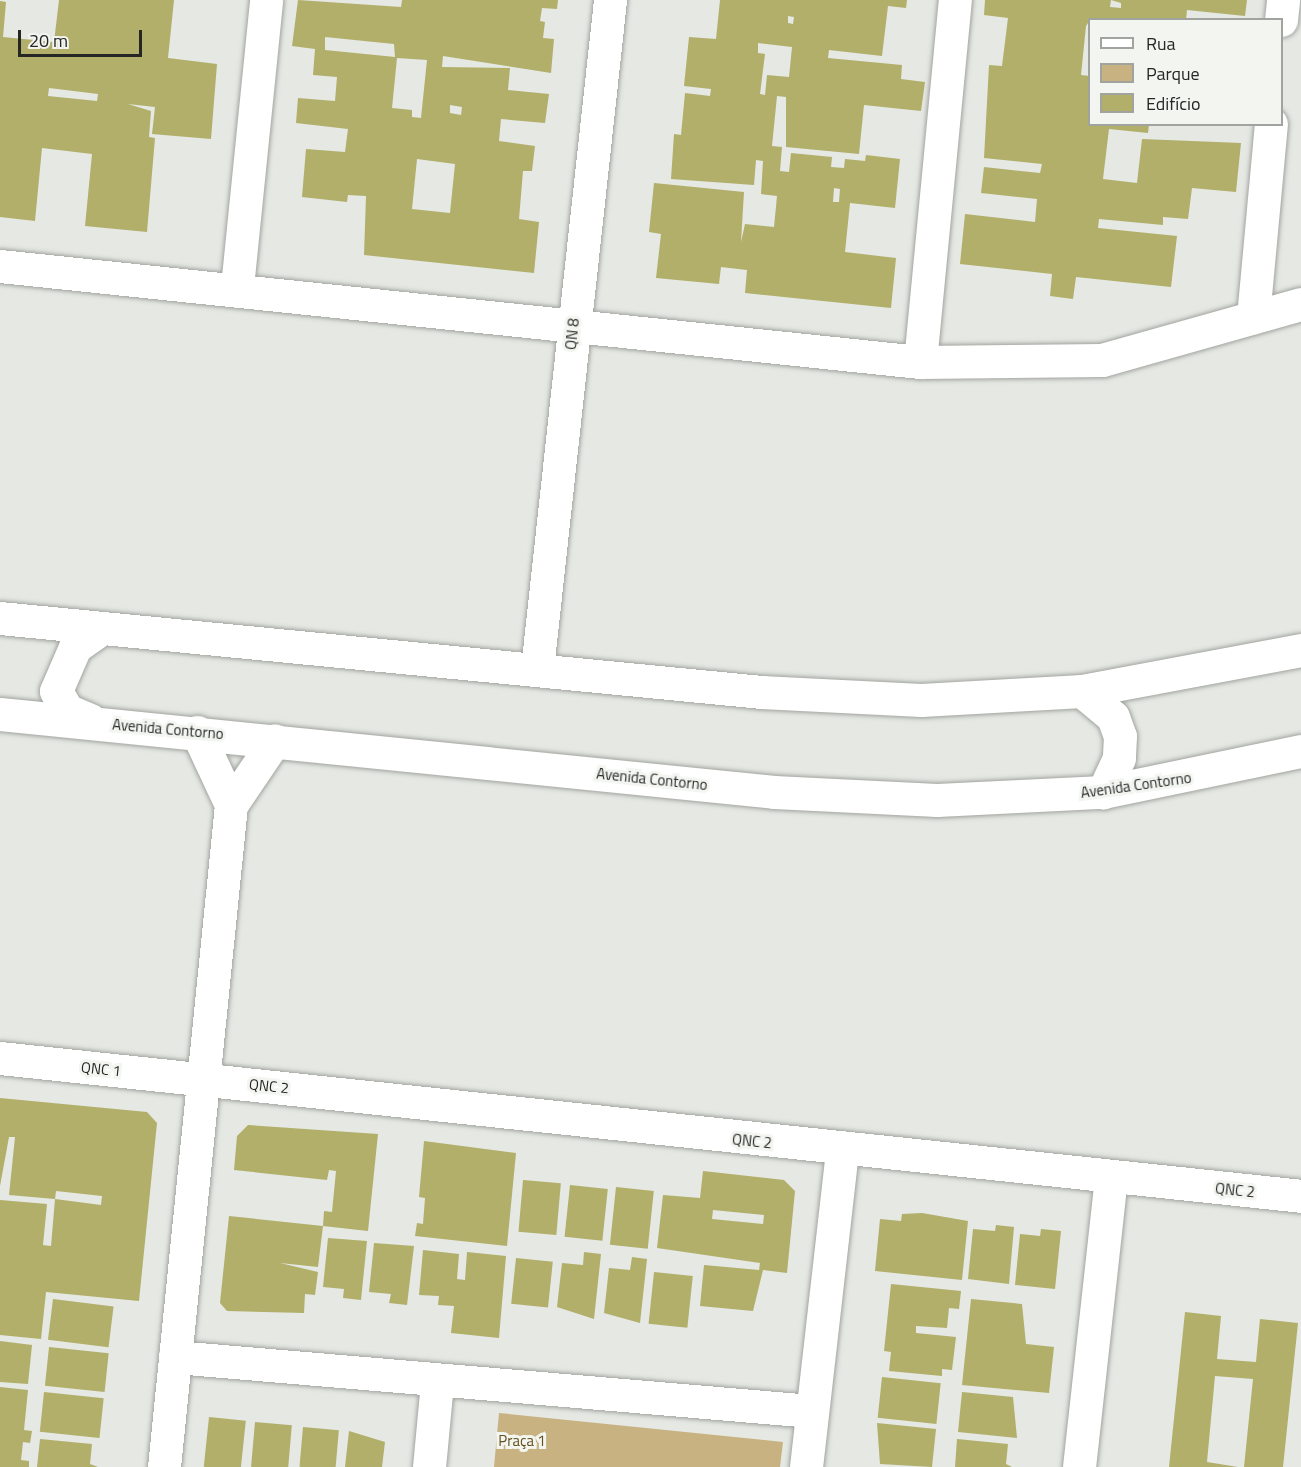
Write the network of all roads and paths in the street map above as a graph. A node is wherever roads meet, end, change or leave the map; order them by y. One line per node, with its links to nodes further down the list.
1 (267, 0): 8 (street)
2 (610, 0): 11 (street, QN 8)
3 (955, 0): 12 (street)
4 (1283, 0): 5 (street)
5 (1281, 18)
6 (1271, 126): 10 (street)
7 (0, 266): 8 (street)
8 (237, 287): 11 (street)
9 (1301, 304): 10 (street)
10 (1253, 317): 12 (street)
11 (573, 327): 12 (street); 16 (street, QN 8)
12 (920, 362)
13 (0, 618): 14 (street)
14 (102, 628): 16 (street); 19 (street)
15 (1301, 650): 17 (street)
16 (537, 669): 17 (street)
17 (1082, 691): 23 (street)
18 (0, 714): 19 (street, Avenida Contorno)
19 (97, 723): 20 (street, Avenida Contorno)
20 (197, 732): 21 (street, Avenida Contorno); 24 (street)
21 (275, 740): 23 (street, Avenida Contorno); 24 (street)
22 (1301, 751): 23 (street, Avenida Contorno)
23 (1102, 792)
24 (231, 806): 26 (street)
25 (0, 1058): 26 (street, QNC 1)
26 (203, 1079): 27 (street, QNC 2); 30 (street)
27 (842, 1151): 28 (street, QNC 2); 32 (street)
28 (1111, 1178): 29 (street, QNC 2); 36 (street)
29 (1301, 1196)
30 (175, 1357): 31 (street); 33 (street)
31 (437, 1382): 32 (street); 34 (street)
32 (812, 1411): 35 (street)
33 (164, 1467)
34 (429, 1467)
35 (806, 1467)
36 (1079, 1467)

